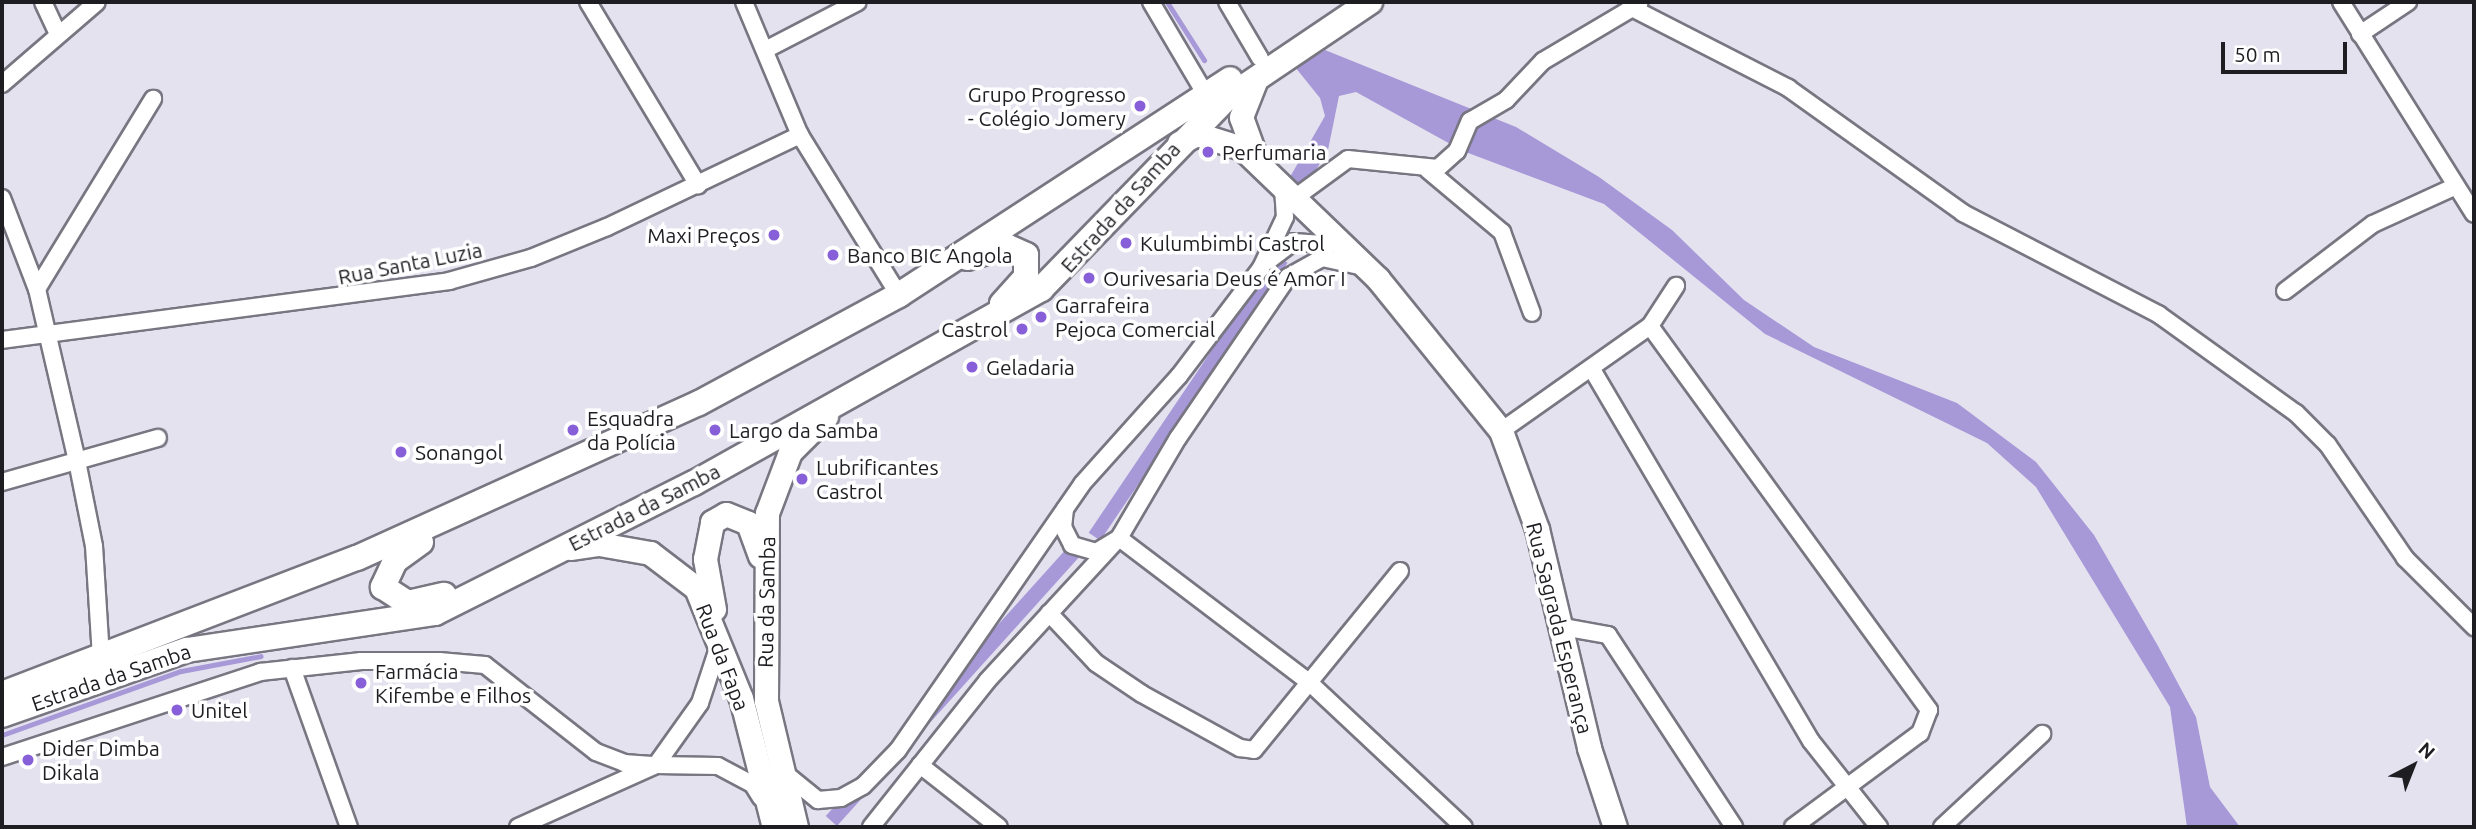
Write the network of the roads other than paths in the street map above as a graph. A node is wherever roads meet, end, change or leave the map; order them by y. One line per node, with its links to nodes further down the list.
1 (43, 2): 14 (street)
2 (97, 2): 14 (street)
3 (588, 2): 25 (street)
4 (744, 2): 16 (street)
5 (858, 2): 16 (street)
6 (1151, 2): 19 (street)
7 (1227, 2): 17 (street)
8 (1344, 2): 13 (main road, Estrada da Samba)
9 (1370, 2): 13 (main road, Estrada da Samba)
10 (2341, 2): 15 (street)
11 (2408, 2): 15 (street)
12 (1637, 4): 24 (street); 58 (street)
13 (1317, 28): 17 (main road, Estrada da Samba)
14 (58, 34): 18 (street)
15 (2360, 34): 26 (street)
16 (767, 48): 21 (street)
17 (1268, 61): 19 (main road, Estrada da Samba); 22 (main road, Estrada da Samba); 23 (main road)
18 (2, 84)
19 (1206, 95): 32 (main road, Estrada da Samba)
20 (153, 99): 35 (street)
21 (800, 135): 25 (street, Rua Santa Luzia); 37 (street)
22 (1178, 143): 23 (main road); 40 (main road, Estrada da Samba)
23 (1258, 163): 27 (main road)
24 (1428, 170): 27 (street); 38 (street)
25 (698, 185): 41 (street, Rua Santa Luzia)
26 (2456, 186): 29 (street); 36 (street)
27 (1290, 192): 30 (main road); 31 (street)
28 (2, 198): 35 (street)
29 (2474, 214)
30 (1348, 251): 31 (street); 33 (main road)
31 (1261, 268): 49 (street)
32 (935, 272): 37 (main road, Estrada da Samba); 40 (main road)
33 (1378, 279): 45 (main road); 51 (street)
34 (1676, 286): 39 (street)
35 (37, 289): 41 (street)
36 (2285, 290)
37 (899, 295): 50 (main road, Estrada da Samba)
38 (1532, 313)
39 (1650, 326): 43 (street); 70 (street)
40 (974, 330): 44 (main road, Estrada da Samba)
41 (47, 333): 42 (street, Rua Santa Luzia); 47 (street)
42 (2, 340)
43 (1593, 371): 45 (street); 70 (street)
44 (844, 401): 52 (main road, Estrada da Samba); 56 (main road, Rua da Samba)
45 (1501, 431): 57 (main road, Rua Sagrada Esperança)
46 (158, 438): 47 (street)
47 (77, 461): 48 (street); 60 (street)
48 (2, 482)
49 (1066, 505): 51 (street); 66 (street)
50 (465, 512): 54 (main road); 60 (main road, Estrada da Samba)
51 (1119, 538): 55 (street); 62 (street)
52 (564, 549): 54 (main road, Estrada da Samba); 59 (main road, Rua da Fapa)
53 (1400, 571): 62 (street)
54 (497, 584): 64 (main road, Estrada da Samba)
55 (1049, 614): 62 (street); 69 (street)
56 (764, 615): 59 (main road); 66 (main road, Rua da Samba)
57 (1563, 627): 78 (main road, Rua Sagrada Esperança); 79 (street)
58 (2474, 627)
59 (720, 640): 68 (street); 73 (main road, Rua da Fapa)
60 (101, 656): 63 (main road, Estrada da Samba)
61 (292, 668): 67 (street, Estrada da Samba); 68 (street, Estrada da Samba); 71 (street)
62 (1311, 684): 77 (street)
63 (2, 694)
64 (2, 715)
65 (2042, 734): 82 (street)
66 (777, 753): 74 (main road, Rua da Samba)
67 (2, 757)
68 (656, 765): 72 (street); 73 (street)
69 (920, 765): 75 (street); 76 (street)
70 (1848, 787): 80 (street); 81 (street)
71 (349, 827)
72 (517, 827)
73 (772, 827)
74 (796, 827)
75 (871, 827)
76 (999, 827)
77 (1464, 827)
78 (1615, 827)
79 (1734, 827)
80 (1793, 827)
81 (1879, 827)
82 (1942, 827)

